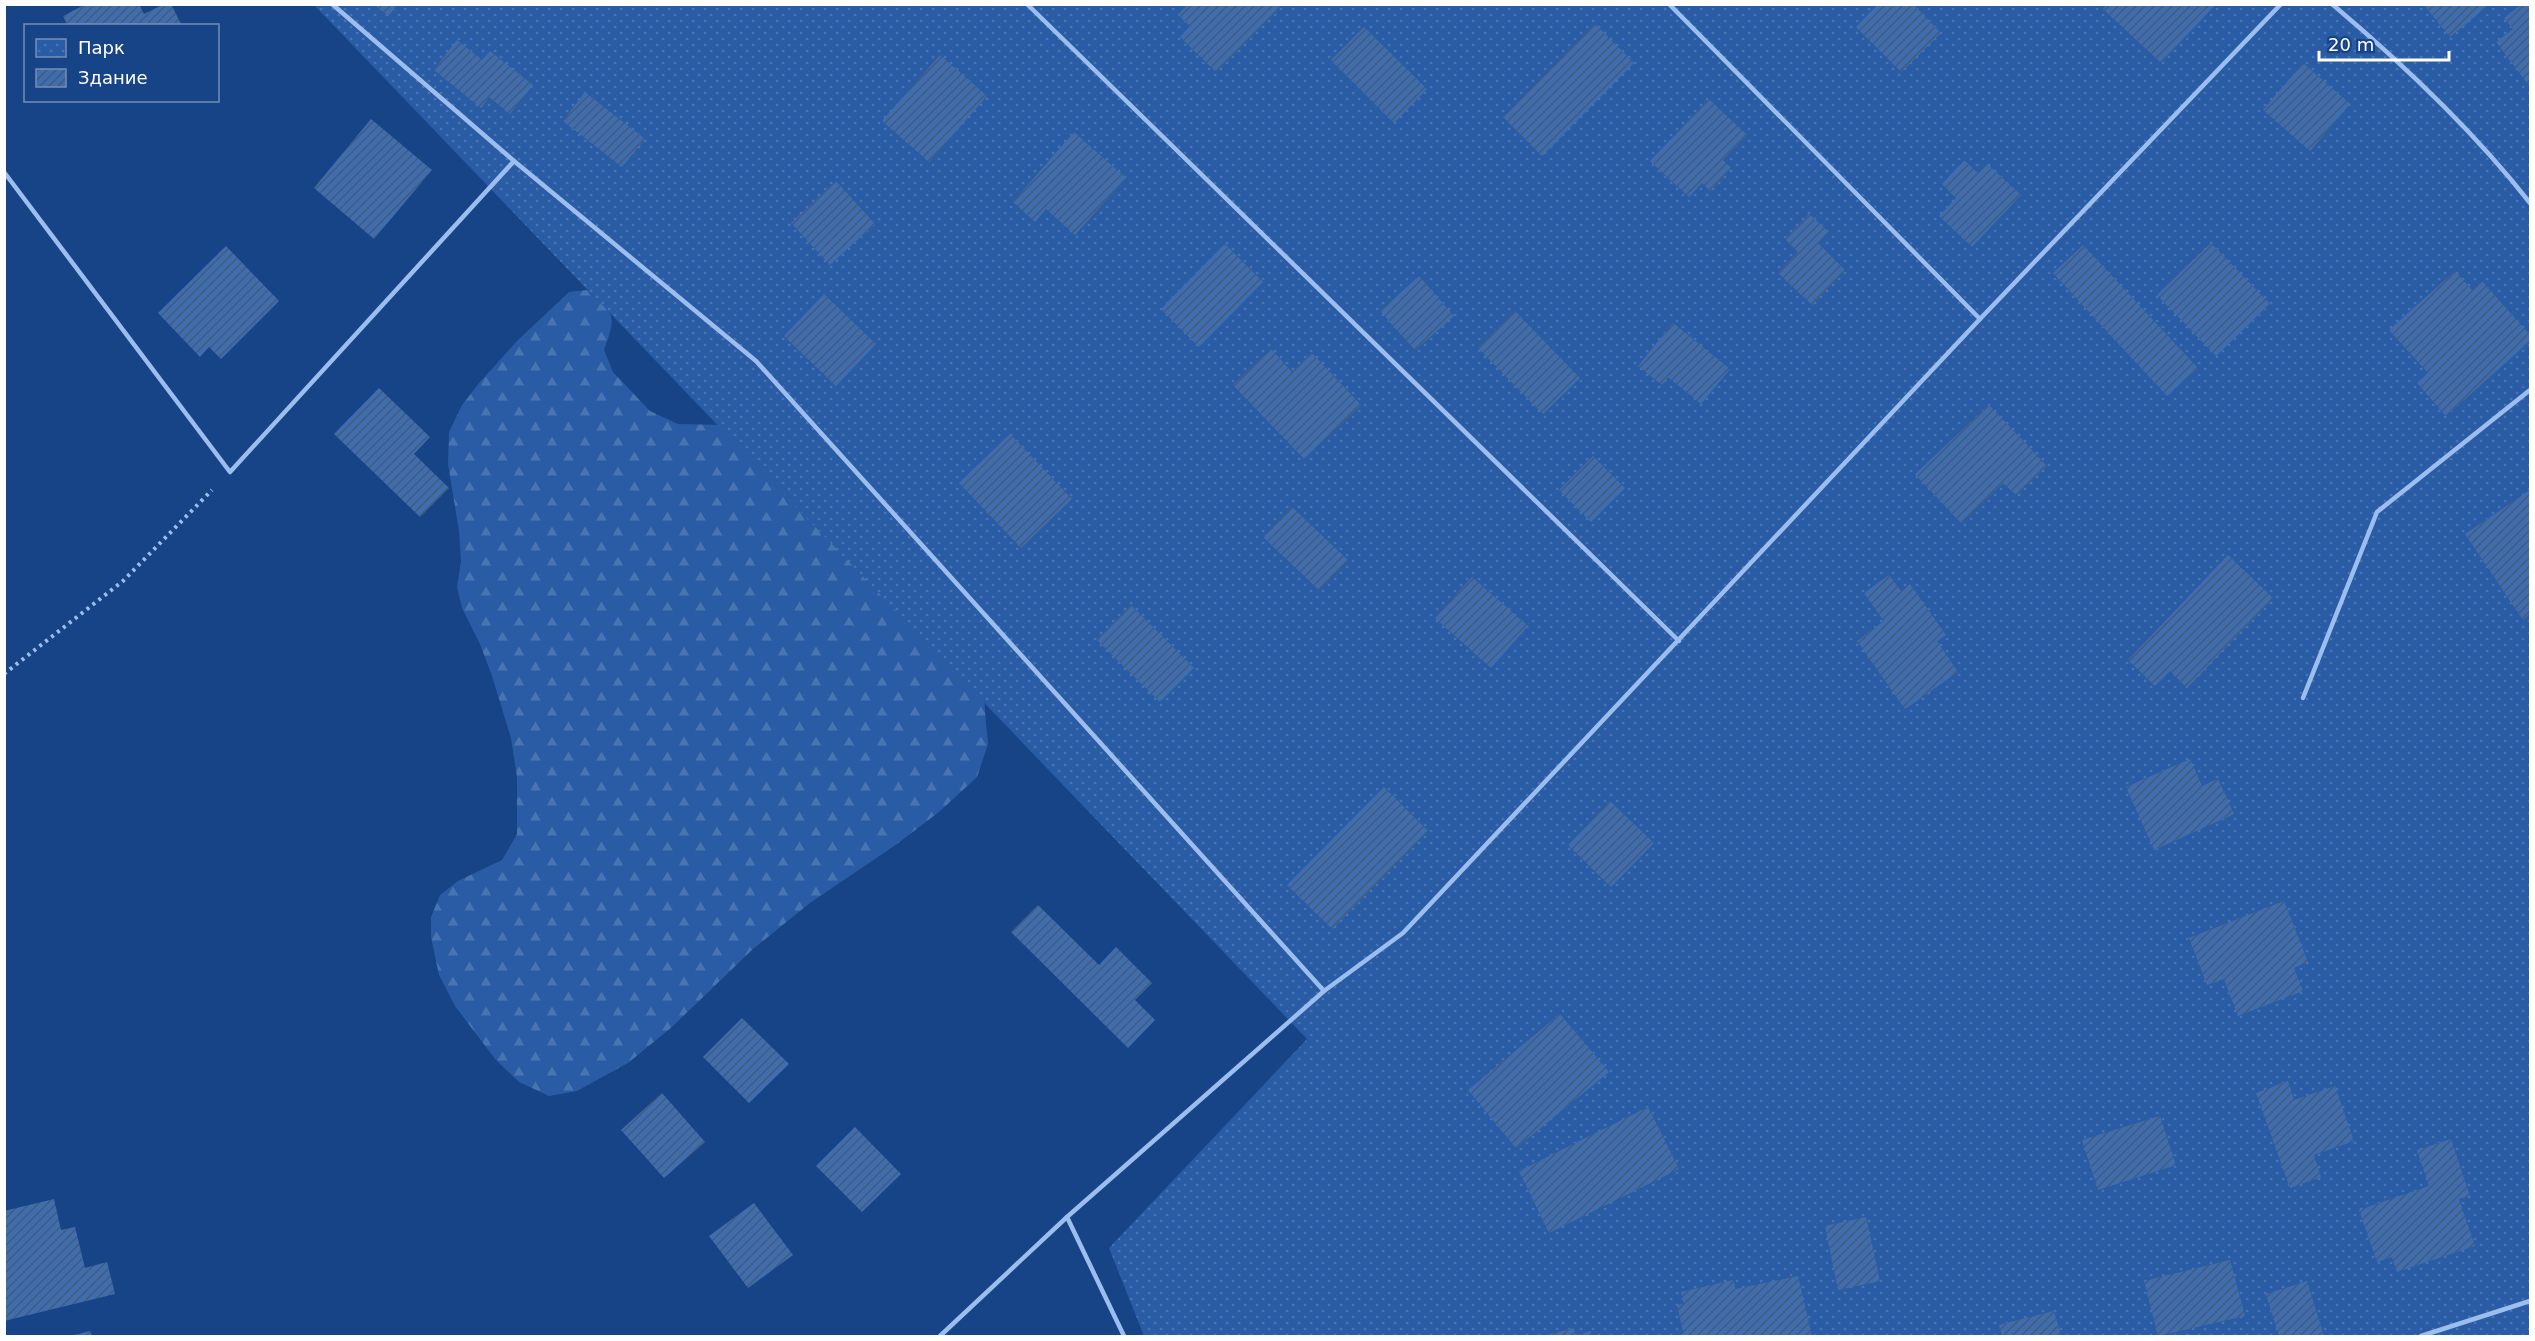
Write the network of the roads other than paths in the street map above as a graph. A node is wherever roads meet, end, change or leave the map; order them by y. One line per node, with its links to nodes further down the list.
1 (332, 4): 6 (lane)
2 (1028, 4): 11 (lane)
3 (1669, 4): 9 (lane)
4 (2281, 4): 9 (lane)
5 (2332, 4): 8 (lane)
6 (514, 161): 7 (lane); 13 (lane)
7 (4, 172)
8 (2530, 203)
9 (1980, 319): 11 (lane)
10 (2530, 390): 12 (lane)
11 (1679, 641): 13 (lane)
12 (2303, 698)
13 (1324, 991): 14 (lane)
14 (1067, 1218): 16 (lane); 17 (lane)
15 (2530, 1301): 18 (lane)
16 (940, 1336)
17 (1124, 1336)
18 (2421, 1336)

